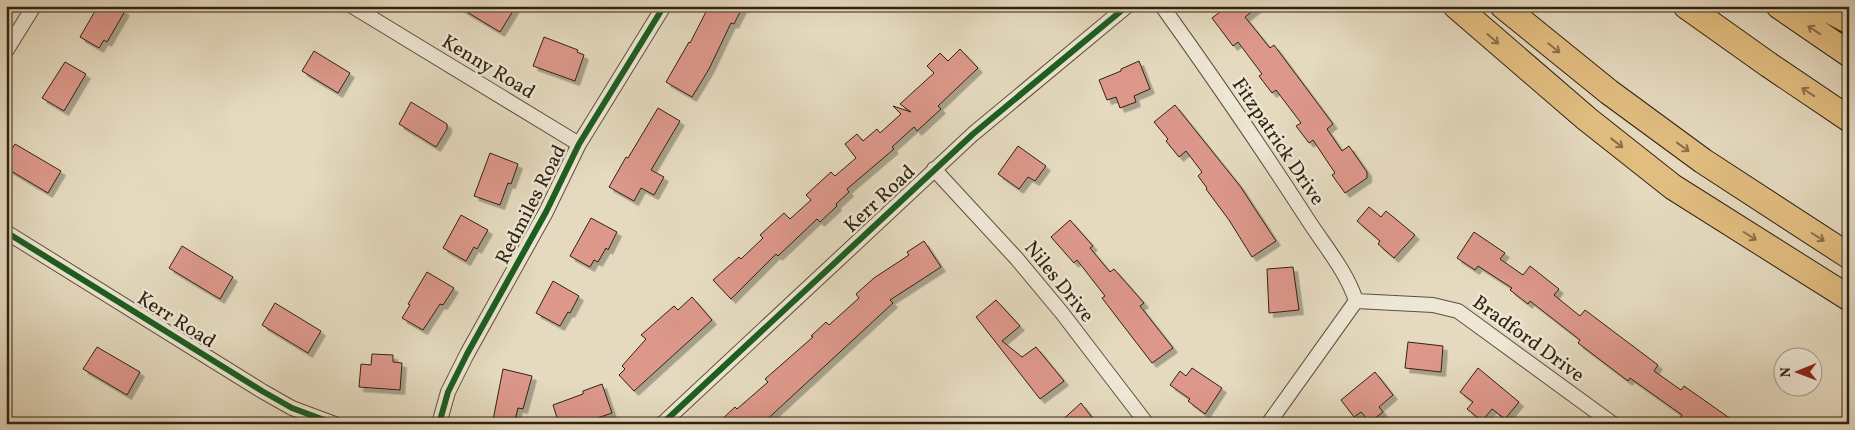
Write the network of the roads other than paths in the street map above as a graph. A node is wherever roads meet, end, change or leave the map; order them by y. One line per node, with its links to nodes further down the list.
1 (34, 6): 12 (street)
2 (352, 6): 15 (street, Kenny Road)
3 (664, 6): 15 (street, Redmiles Road)
4 (1127, 6): 16 (street, Kerr Road)
5 (1162, 6): 20 (street, Fitzpatrick Drive)
6 (1456, 6): 19 (highway, one-way to 19)
7 (1503, 6): 18 (highway, one-way to 18)
8 (1686, 6): 14 (highway, one-way to 8)
9 (1780, 6): 13 (highway, one-way to 9)
10 (1821, 6): 11 (highway)
11 (1849, 21)
12 (6, 50)
13 (1849, 54)
14 (1849, 119)
15 (579, 144): 22 (street, Redmiles Road)
16 (934, 169): 23 (street, Kerr Road); 24 (street, Niles Drive)
17 (6, 232): 21 (street, Kerr Road)
18 (1849, 256)
19 (1849, 298)
20 (1356, 301): 25 (street); 26 (street, Bradford Drive)
21 (335, 424)
22 (439, 424)
23 (662, 424)
24 (1147, 424)
25 (1268, 424)
26 (1613, 424)

